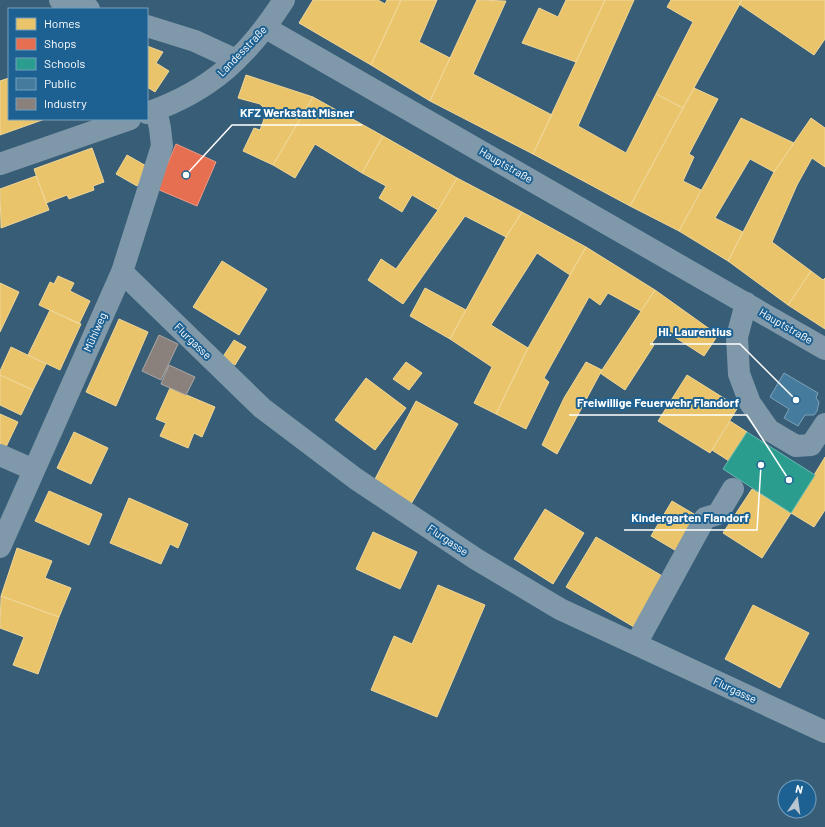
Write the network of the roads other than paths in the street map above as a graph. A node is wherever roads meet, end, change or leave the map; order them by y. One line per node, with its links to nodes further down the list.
1 (60, 0): 3 (street)
2 (284, 0): 5 (main road, Landesstraße)
3 (86, 8)
4 (148, 26): 6 (street)
5 (266, 28): 6 (main road, Landesstraße); 11 (street, Hauptstraße)
6 (236, 60): 7 (main road, Landesstraße)
7 (151, 111): 10 (street, Mühlweg)
8 (127, 120): 9 (main road)
9 (0, 164)
10 (122, 272): 15 (street, Mühlweg); 18 (street, Flurgasse)
11 (746, 303): 12 (street, Hauptstraße); 13 (street, Hauptstraße)
12 (825, 348)
13 (825, 424)
14 (0, 455): 15 (street)
15 (34, 470): 17 (street, Mühlweg)
16 (733, 489): 18 (street)
17 (0, 547)
18 (636, 644): 19 (street, Flurgasse)
19 (825, 732)

